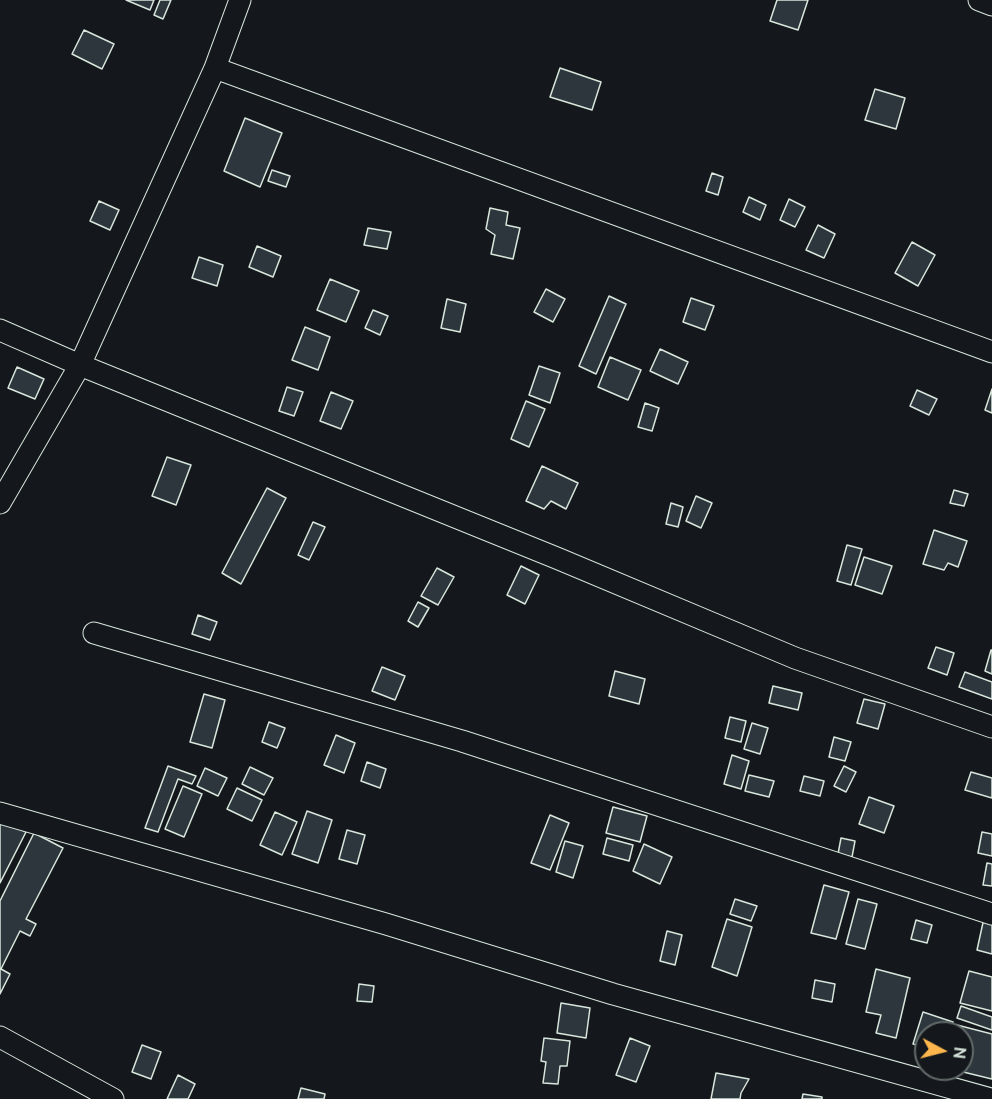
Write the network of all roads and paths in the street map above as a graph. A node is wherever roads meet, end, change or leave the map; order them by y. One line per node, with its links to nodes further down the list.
1 (240, 0): 4 (street)
2 (980, 0): 3 (street)
3 (992, 5)
4 (215, 68): 6 (street); 7 (street)
5 (0, 330): 7 (street)
6 (992, 352)
7 (80, 365): 8 (street); 10 (street)
8 (0, 503)
9 (94, 633): 12 (street)
10 (992, 726)
11 (0, 813): 15 (street)
12 (992, 914)
13 (0, 1037): 14 (street)
14 (113, 1099)
15 (991, 1099)

